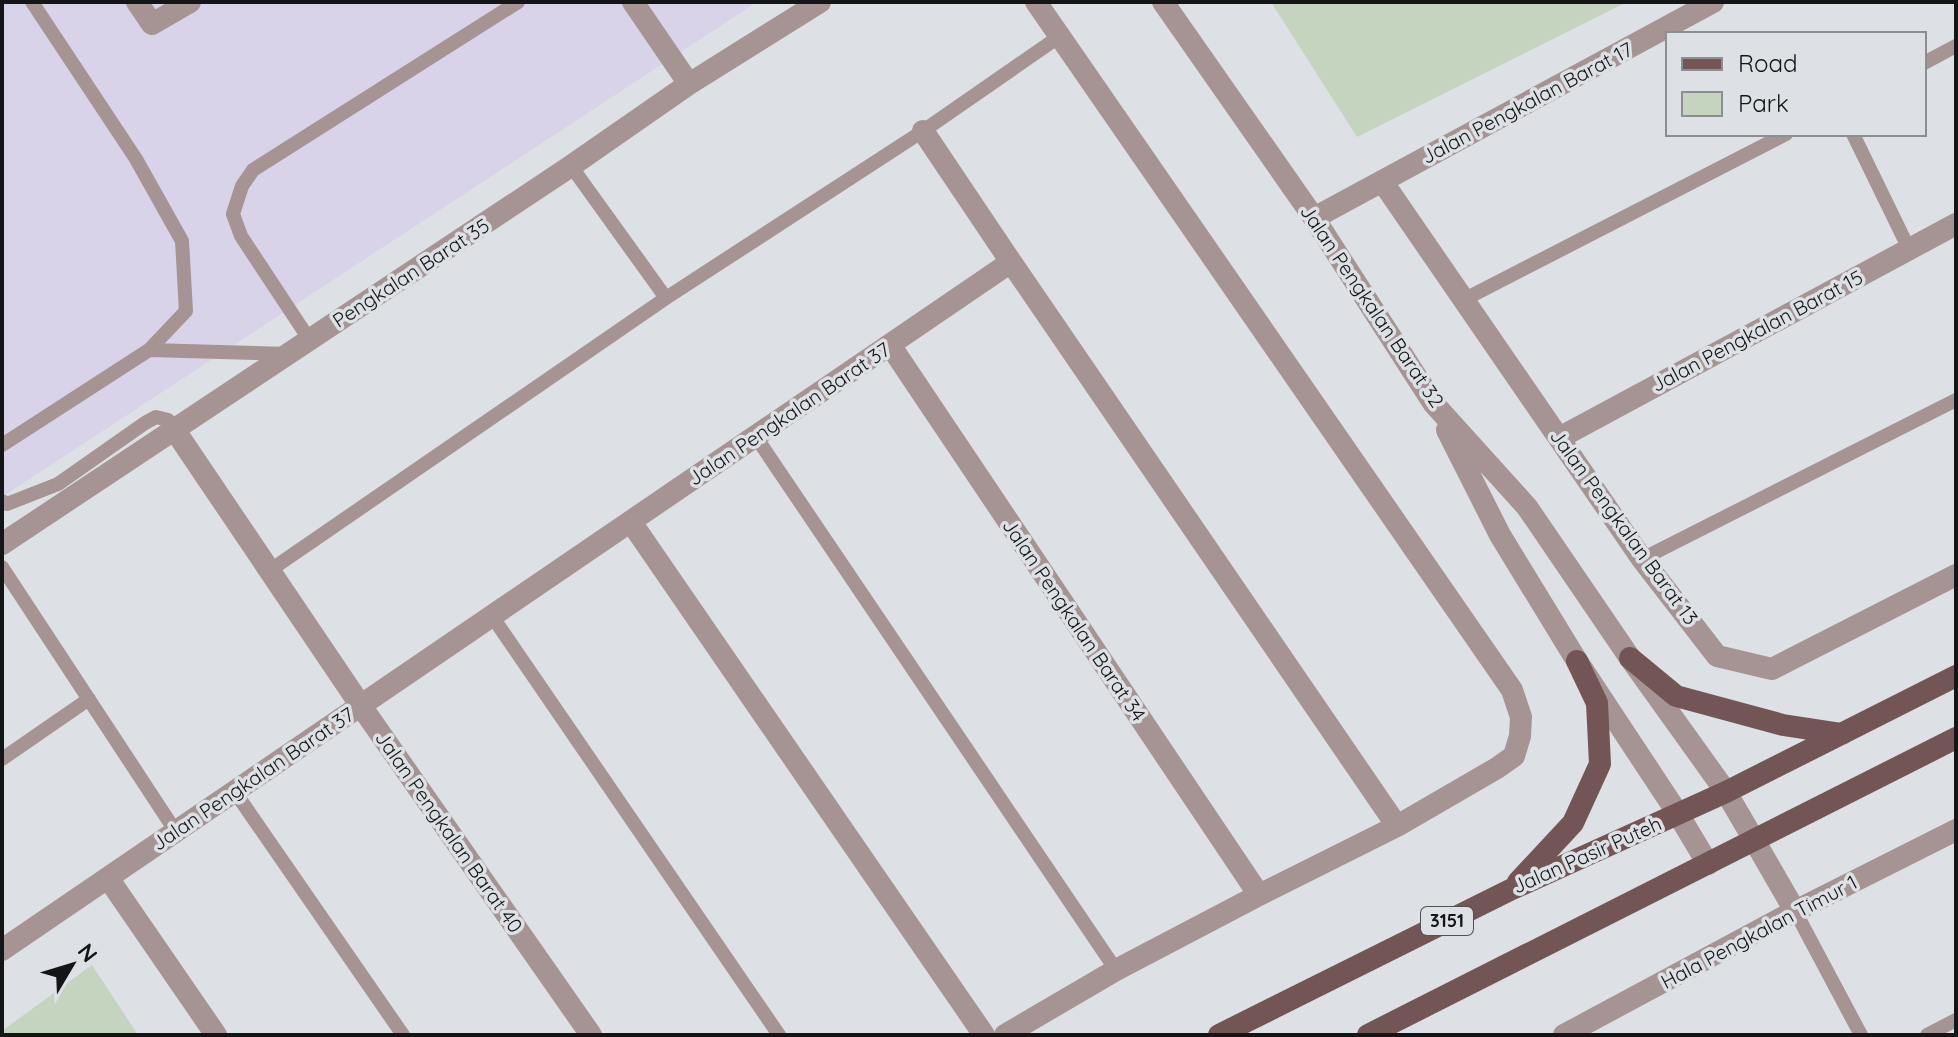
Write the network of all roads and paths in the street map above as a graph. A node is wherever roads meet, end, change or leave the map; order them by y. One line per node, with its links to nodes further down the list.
1 (32, 2): 27 (lane)
2 (137, 2): 3 (street)
3 (190, 2)
4 (518, 2): 25 (lane)
5 (633, 2): 13 (street)
6 (820, 2): 13 (street, Pengkalan Barat 35)
7 (1036, 2): 10 (street)
8 (1163, 2): 19 (street, Jalan Pengkalan Barat 32)
9 (1713, 2): 18 (street, Jalan Pengkalan Barat 17)
10 (1060, 36): 14 (lane); 54 (street)
11 (1956, 46): 12 (lane)
12 (1926, 62)
13 (689, 84): 17 (street, Pengkalan Barat 35)
14 (923, 131): 22 (street); 23 (lane)
15 (1782, 136): 24 (lane)
16 (1854, 136): 21 (lane)
17 (571, 166): 23 (lane); 25 (street, Pengkalan Barat 35)
18 (1382, 181): 19 (street, Jalan Pengkalan Barat 17); 24 (street, Jalan Pengkalan Barat 13)
19 (1314, 218): 30 (street, Jalan Pengkalan Barat 32)
20 (1956, 224): 21 (street, Jalan Pengkalan Barat 15)
21 (1909, 249): 33 (street, Jalan Pengkalan Barat 15)
22 (1011, 262): 26 (street, Jalan Pengkalan Barat 37); 54 (street)
23 (666, 298): 40 (lane)
24 (1465, 299): 33 (street, Jalan Pengkalan Barat 13)
25 (309, 339): 28 (street, Pengkalan Barat 35)
26 (890, 345): 32 (street, Jalan Pengkalan Barat 37); 61 (street, Jalan Pengkalan Barat 34)
27 (149, 350): 28 (lane); 34 (lane)
28 (288, 354): 31 (street, Pengkalan Barat 35)
29 (1956, 400): 38 (lane)
30 (1434, 404): 43 (street, Jalan Pengkalan Barat 32); 44 (street)
31 (174, 429): 35 (lane); 37 (street, Pengkalan Barat 35); 40 (street, Jalan Pengkalan Barat 40)
32 (756, 437): 36 (street, Jalan Pengkalan Barat 37); 64 (lane)
33 (1559, 438): 38 (street, Jalan Pengkalan Barat 13)
34 (2, 445)
35 (2, 501)
36 (631, 522): 42 (street, Jalan Pengkalan Barat 37); 70 (street)
37 (2, 544)
38 (1642, 559): 41 (street, Jalan Pengkalan Barat 13)
39 (2, 567): 46 (lane)
40 (269, 571): 47 (street, Jalan Pengkalan Barat 40)
41 (1956, 575)
42 (492, 616): 47 (street, Jalan Pengkalan Barat 37); 69 (lane)
43 (1630, 658): 48 (main road); 52 (street, Jalan Pengkalan Barat 32)
44 (1577, 661): 53 (street); 60 (main road)
45 (1956, 676): 48 (main road, Jalan Pasir Puteh / 3151)
46 (89, 699): 50 (lane); 56 (lane)
47 (361, 706): 51 (street, Jalan Pengkalan Barat 37); 68 (street, Jalan Pengkalan Barat 40)
48 (1842, 734): 52 (main road, Jalan Pasir Puteh / 3151)
49 (1956, 738): 57 (main road)
50 (2, 759)
51 (235, 792): 56 (street, Jalan Pengkalan Barat 37); 67 (lane)
52 (1726, 792): 53 (main road, Jalan Pasir Puteh / 3151); 57 (street, Jalan Pengkalan Barat 32)
53 (1678, 814): 58 (street); 60 (main road, Jalan Pasir Puteh / 3151)
54 (1397, 826): 61 (street)
55 (1956, 830): 62 (street, Hala Pengkalan Timur 1)
56 (176, 832): 59 (street, Jalan Pengkalan Barat 37)
57 (1754, 840): 58 (main road); 62 (street, Jalan Pengkalan Barat 32)
58 (1708, 864): 73 (main road)
59 (108, 878): 63 (street, Jalan Pengkalan Barat 37); 66 (street)
60 (1512, 889): 72 (main road, Jalan Pasir Puteh / 3151)
61 (1259, 895): 64 (street)
62 (1795, 911): 74 (street, Hala Pengkalan Timur 1); 75 (lane)
63 (2, 950)
64 (1116, 970): 71 (street)
65 (1956, 1020): 76 (lane)
66 (216, 1035)
67 (403, 1035)
68 (591, 1035)
69 (779, 1035)
70 (984, 1035)
71 (1005, 1035)
72 (1219, 1035)
73 (1368, 1035)
74 (1564, 1035)
75 (1861, 1035)
76 (1927, 1035)

